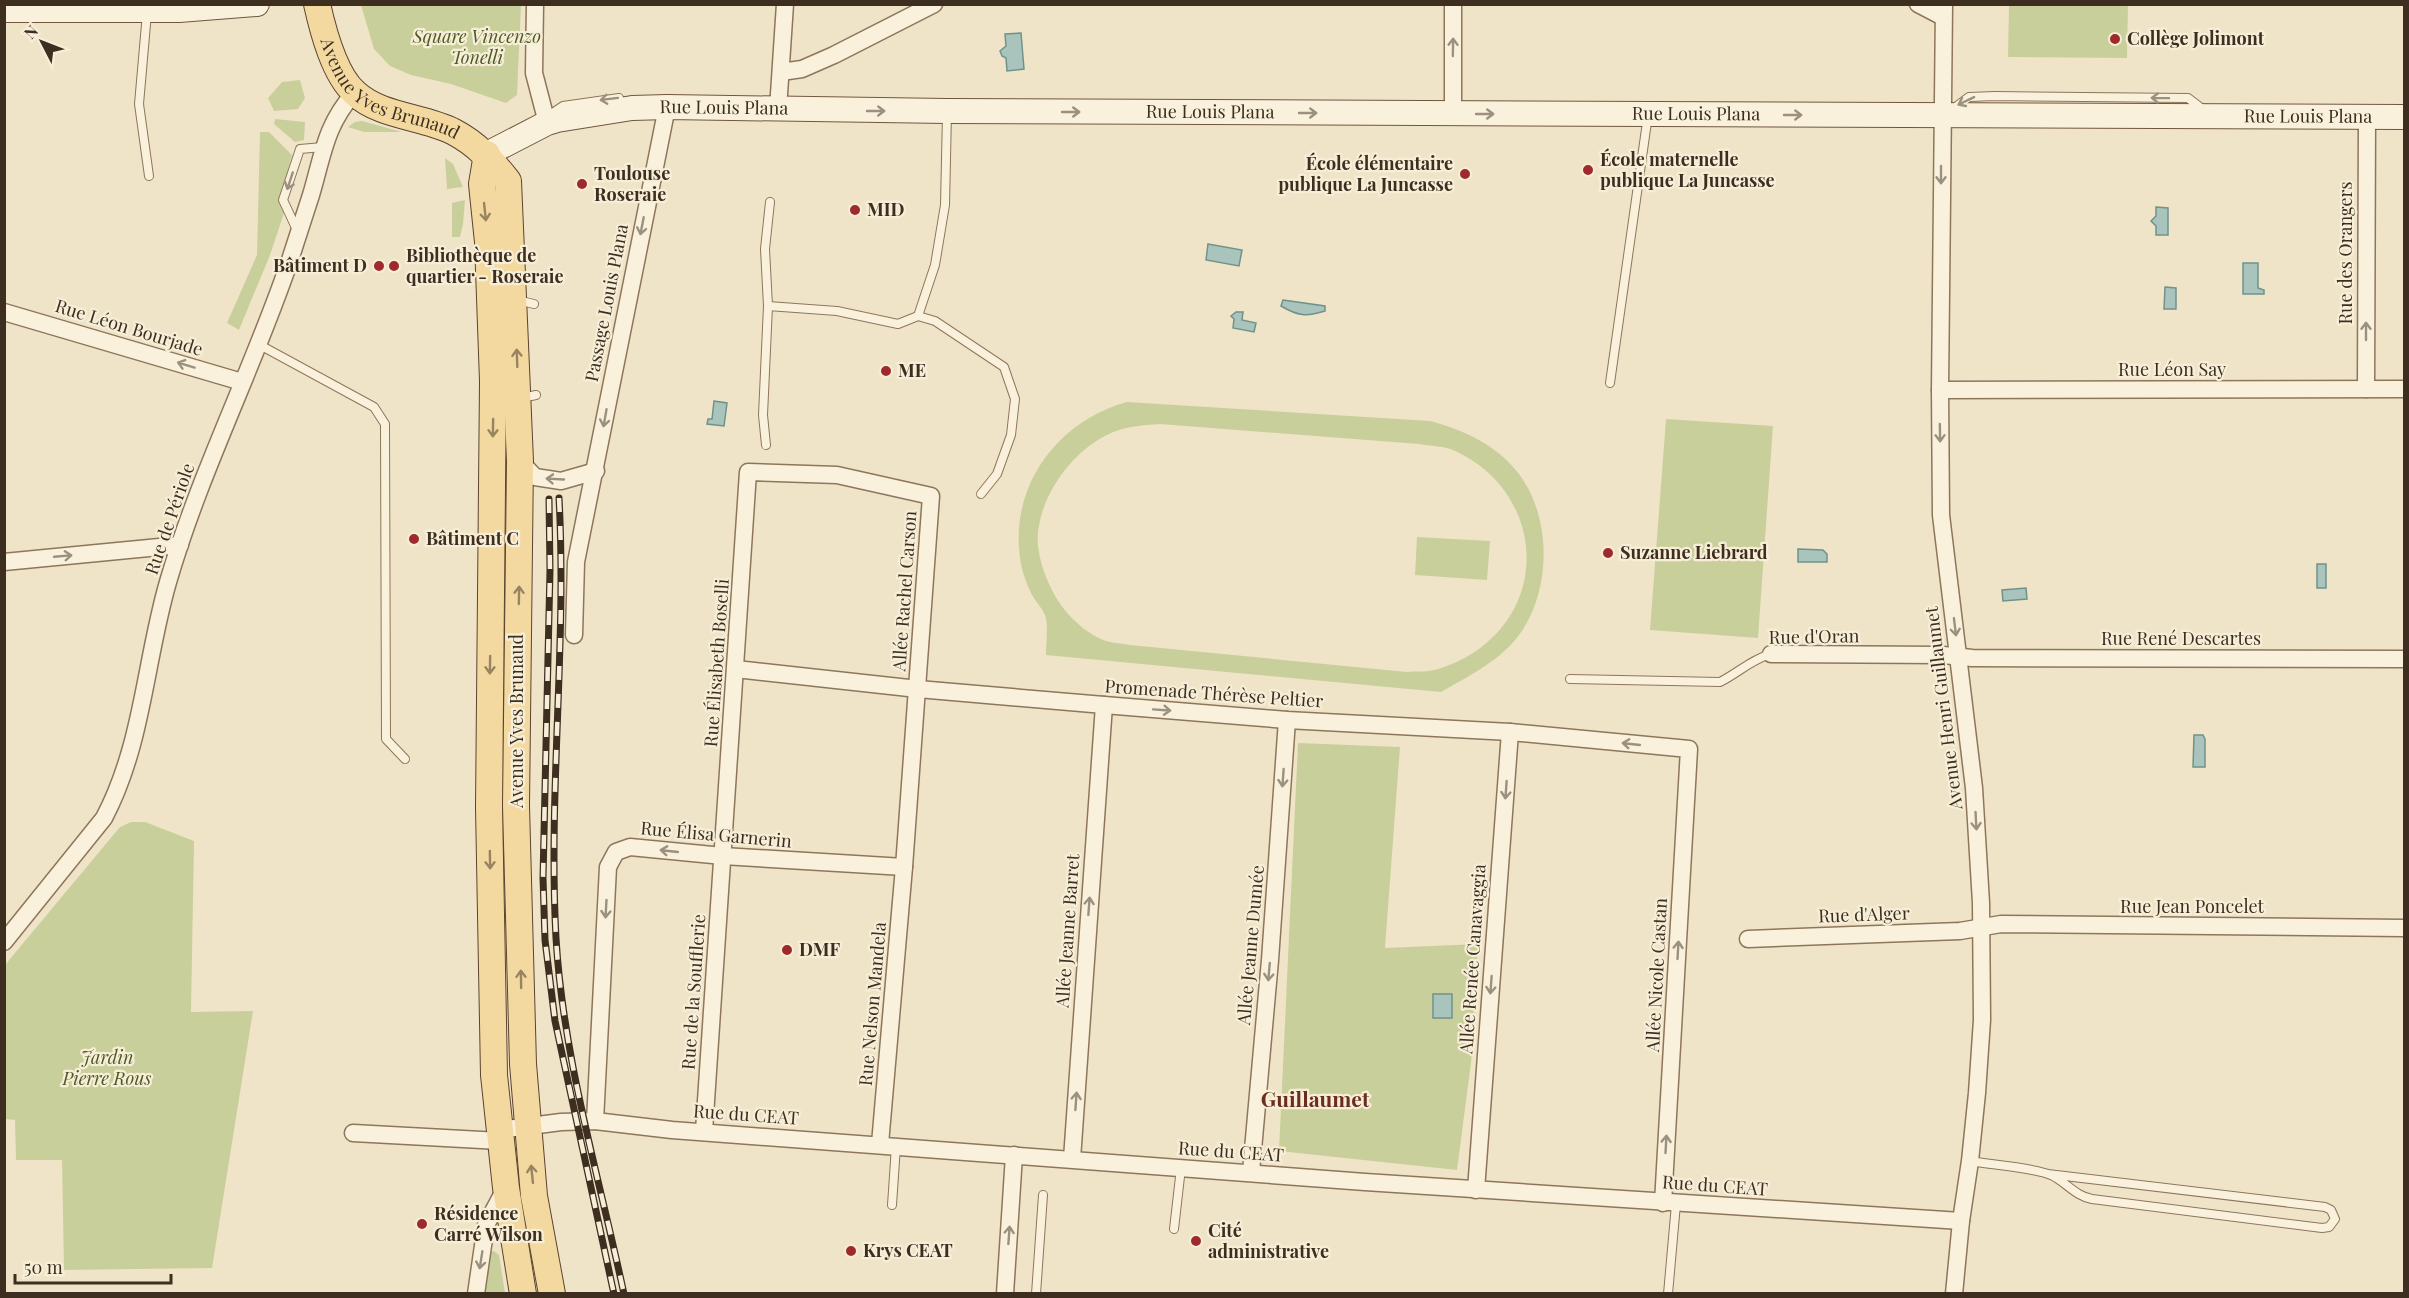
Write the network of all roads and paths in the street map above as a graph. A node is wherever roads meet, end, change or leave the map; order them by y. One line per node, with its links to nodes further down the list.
1 (257, 4): 9 (street)
2 (317, 4): 12 (main road, Avenue Yves Brunaud)
3 (535, 4): 21 (street)
4 (785, 4): 11 (street)
5 (934, 4): 11 (street)
6 (1453, 4): 16 (street, one-way to 6)
7 (1918, 4): 10 (street)
8 (4, 10): 9 (street)
9 (147, 10): 24 (lane)
10 (1944, 10): 18 (street, Avenue Henri Guillaumet)
11 (781, 72): 14 (street)
12 (354, 93): 22 (street, Rue de Périole); 23 (main road, Avenue Yves Brunaud)
13 (667, 107): 14 (street, Rue Louis Plana); 21 (street, Rue Louis Plana); 38 (street, Passage Louis Plana, one-way to 38)
14 (778, 109): 15 (street, Rue Louis Plana, one-way to 15)
15 (947, 111): 16 (street, Rue Louis Plana, one-way to 16); 29 (lane)
16 (1453, 114): 17 (street, Rue Louis Plana, one-way to 17)
17 (1648, 115): 18 (street, Rue Louis Plana, one-way to 18); 32 (lane)
18 (1942, 117): 19 (street, Rue Louis Plana); 35 (street, Avenue Henri Guillaumet, one-way to 35)
19 (2367, 117): 20 (street, Rue Louis Plana); 33 (street, Rue des Orangers, one-way to 19)
20 (2404, 117)
21 (547, 123): 23 (street, Rue Louis Plana)
22 (323, 147): 26 (street, Rue de Périole); 26 (lane, one-way to 26)
23 (487, 154): 37 (main road, Avenue Yves Brunaud, one-way to 23); 65 (main road, Avenue Yves Brunaud, one-way to 65)
24 (149, 176)
25 (770, 202): 27 (lane)
26 (299, 233): 30 (street, Rue de Périole)
27 (768, 306): 29 (lane); 36 (lane)
28 (4, 312): 31 (street, Rue Léon Bourjade, one-way to 28)
29 (918, 316): 39 (lane)
30 (258, 344): 31 (street, Rue de Périole); 54 (lane)
31 (242, 382): 41 (street, Rue de Périole)
32 (1610, 383)
33 (2366, 389): 34 (street, Rue Léon Say); 35 (street, Rue Léon Say)
34 (2404, 389)
35 (1940, 390): 45 (street, Avenue Henri Guillaumet, one-way to 45)
36 (766, 445)
37 (520, 461): 38 (street, one-way to 37); 62 (main road, Avenue Yves Brunaud, one-way to 37)
38 (596, 471): 43 (street, Passage Louis Plana)
39 (981, 494)
40 (931, 496): 47 (street, Rue Élisabeth Boselli); 49 (street, Allée Rachel Carson)
41 (180, 545): 42 (street, one-way to 41); 60 (street, Rue de Périole)
42 (4, 562)
43 (574, 635)
44 (1771, 654): 45 (street, Rue d'Oran); 48 (lane, Rue d'Oran)
45 (1958, 656): 46 (street, Rue René Descartes); 57 (street, Avenue Henri Guillaumet, one-way to 57)
46 (2404, 659)
47 (736, 669): 49 (street, Promenade Thérèse Peltier); 55 (street, Rue Élisabeth Boselli)
48 (1570, 679)
49 (918, 689): 50 (street, Promenade Thérèse Peltier); 56 (street, Allée Rachel Carson)
50 (1104, 705): 51 (street, Promenade Thérèse Peltier, one-way to 51); 68 (street, Allée Jeanne Barret, one-way to 50)
51 (1287, 720): 52 (street, Promenade Thérèse Peltier); 71 (street, Allée Jeanne Dumée, one-way to 71)
52 (1510, 732): 53 (street, Promenade Thérèse Peltier, one-way to 52); 74 (street, Allée Renée Canavaggia, one-way to 74)
53 (1689, 749): 76 (street, Allée Nicole Castan, one-way to 53)
54 (405, 759)
55 (723, 856): 56 (street, Rue Élisa Garnerin); 61 (street, Rue Élisa Garnerin, one-way to 61); 63 (street, Rue de la Soufflerie)
56 (904, 867): 66 (street, Rue Nelson Mandela)
57 (1980, 928): 58 (street, Rue Jean Poncelet); 59 (street, Rue d'Alger); 69 (street, Avenue Henri Guillaumet)
58 (2404, 928)
59 (1748, 939)
60 (4, 942)
61 (595, 1121): 62 (street, Rue du CEAT); 63 (street, Rue du CEAT)
62 (527, 1126): 65 (street, Rue du CEAT); 82 (main road, Avenue Yves Brunaud, one-way to 62)
63 (704, 1131): 66 (street, Rue du CEAT)
64 (353, 1133): 65 (street, Rue du CEAT)
65 (499, 1135): 73 (main road, Avenue Yves Brunaud)
66 (888, 1144): 67 (street, Rue du CEAT); 77 (lane)
67 (1014, 1155): 68 (street, Rue du CEAT); 83 (street, one-way to 67)
68 (1072, 1159): 70 (street, Rue du CEAT)
69 (1970, 1161): 72 (lane); 78 (street, Avenue Henri Guillaumet)
70 (1181, 1168): 71 (street, Rue du CEAT); 79 (lane)
71 (1251, 1173): 74 (street, Rue du CEAT)
72 (2048, 1174): 72 (lane)
73 (506, 1188): 80 (street, one-way to 80); 81 (main road, Avenue Yves Brunaud)
74 (1476, 1190): 76 (street, Rue du CEAT)
75 (1043, 1195): 84 (lane)
76 (1669, 1203): 78 (street, Rue du CEAT); 85 (lane)
77 (892, 1205)
78 (1961, 1221): 86 (street, Avenue Henri Guillaumet)
79 (1174, 1229)
80 (476, 1293)
81 (523, 1293)
82 (552, 1293)
83 (1005, 1293)
84 (1036, 1293)
85 (1668, 1293)
86 (1954, 1293)

